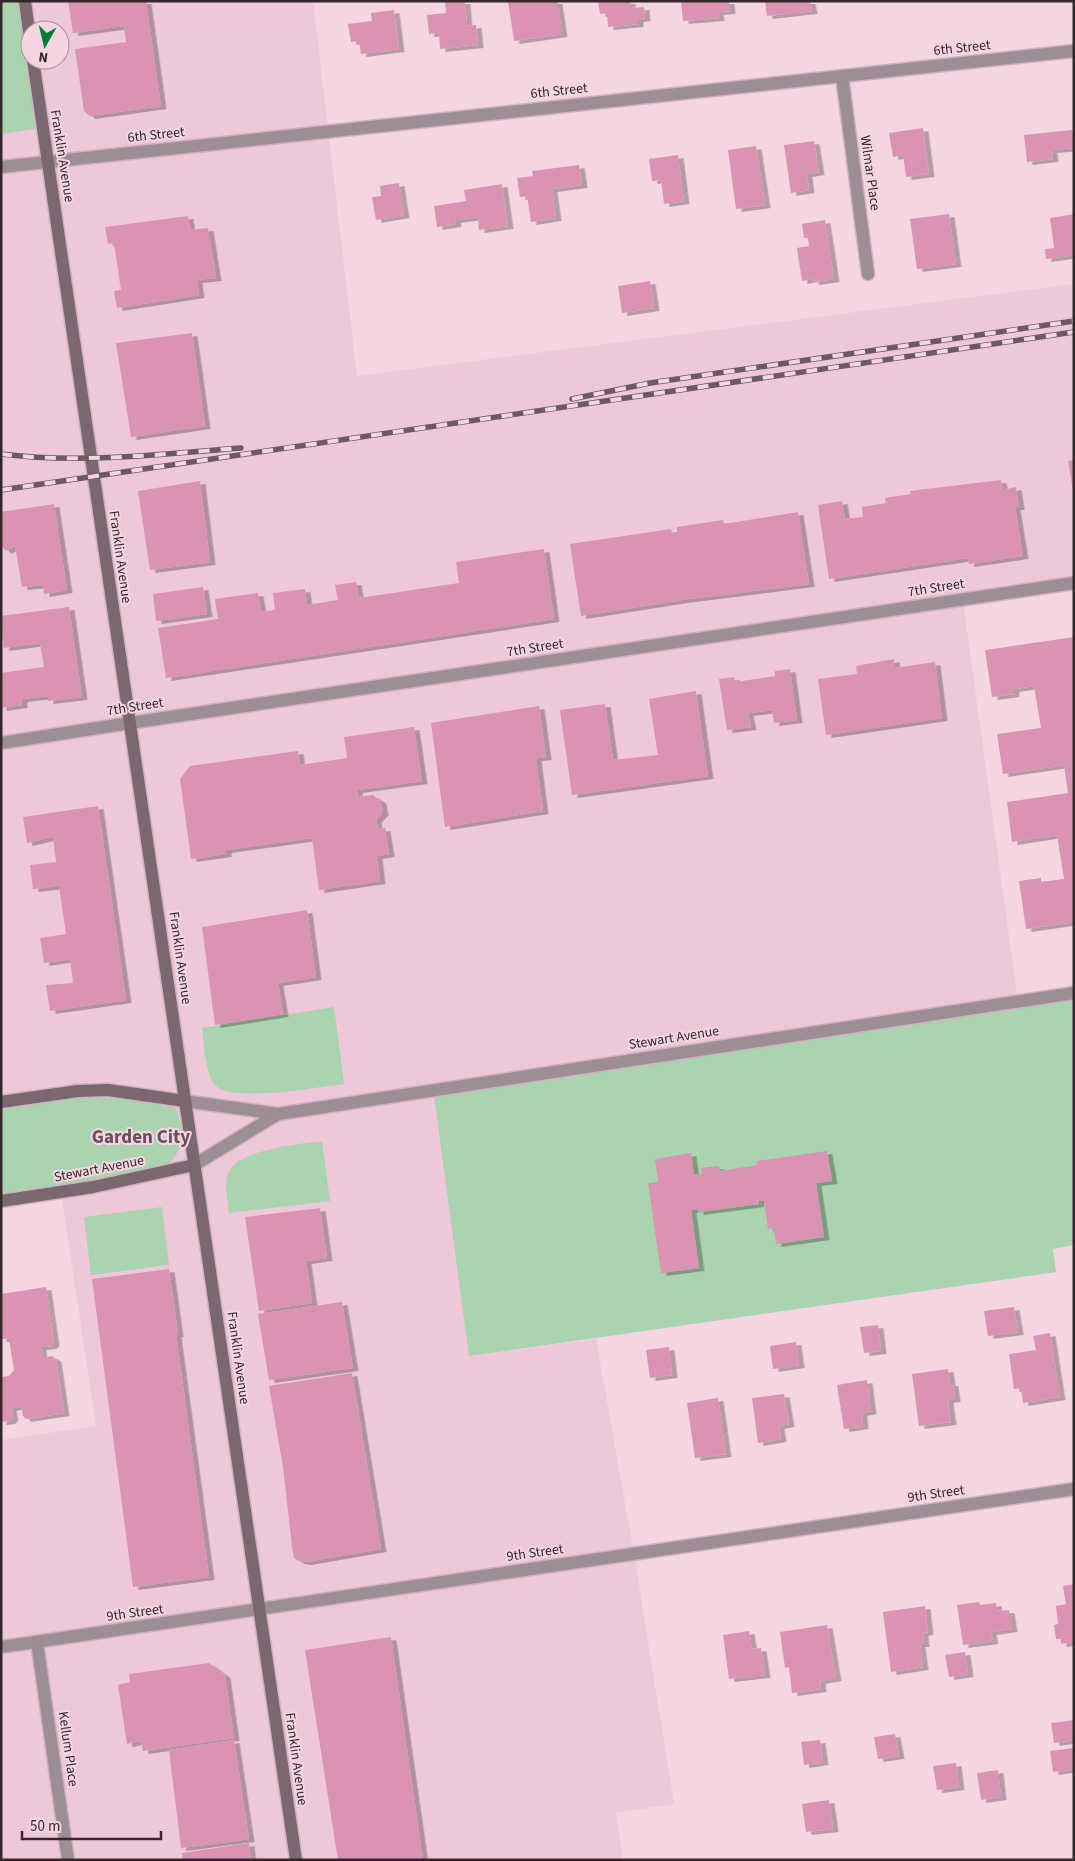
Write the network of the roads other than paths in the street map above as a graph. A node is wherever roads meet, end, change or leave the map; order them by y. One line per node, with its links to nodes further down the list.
1 (25, 1): 2 (main road)
2 (28, 20)
3 (1074, 50): 5 (street, 6th Street)
4 (34, 70): 6 (main road, Franklin Avenue)
5 (842, 76): 6 (street, 6th Street); 8 (street, Wilmar Place)
6 (48, 162): 7 (street, 6th Street); 10 (main road, Franklin Avenue)
7 (1, 168)
8 (868, 274)
9 (1074, 583): 10 (street, 7th Street)
10 (130, 723): 11 (street, 7th Street); 13 (main road, Franklin Avenue)
11 (1, 743)
12 (1074, 993): 15 (street, Stewart Avenue)
13 (185, 1101): 14 (main road, Stewart Avenue); 15 (street, Stewart Avenue); 16 (main road, Franklin Avenue)
14 (1, 1102)
15 (278, 1114): 16 (street, Stewart Avenue)
16 (194, 1165): 17 (main road, Stewart Avenue); 19 (main road, Franklin Avenue)
17 (1, 1201)
18 (1074, 1489): 19 (street, 9th Street)
19 (259, 1609): 20 (street, 9th Street); 23 (main road, Franklin Avenue)
20 (37, 1642): 21 (street, 9th Street); 22 (street, Kellum Place)
21 (1, 1647)
22 (68, 1860)
23 (296, 1860)

